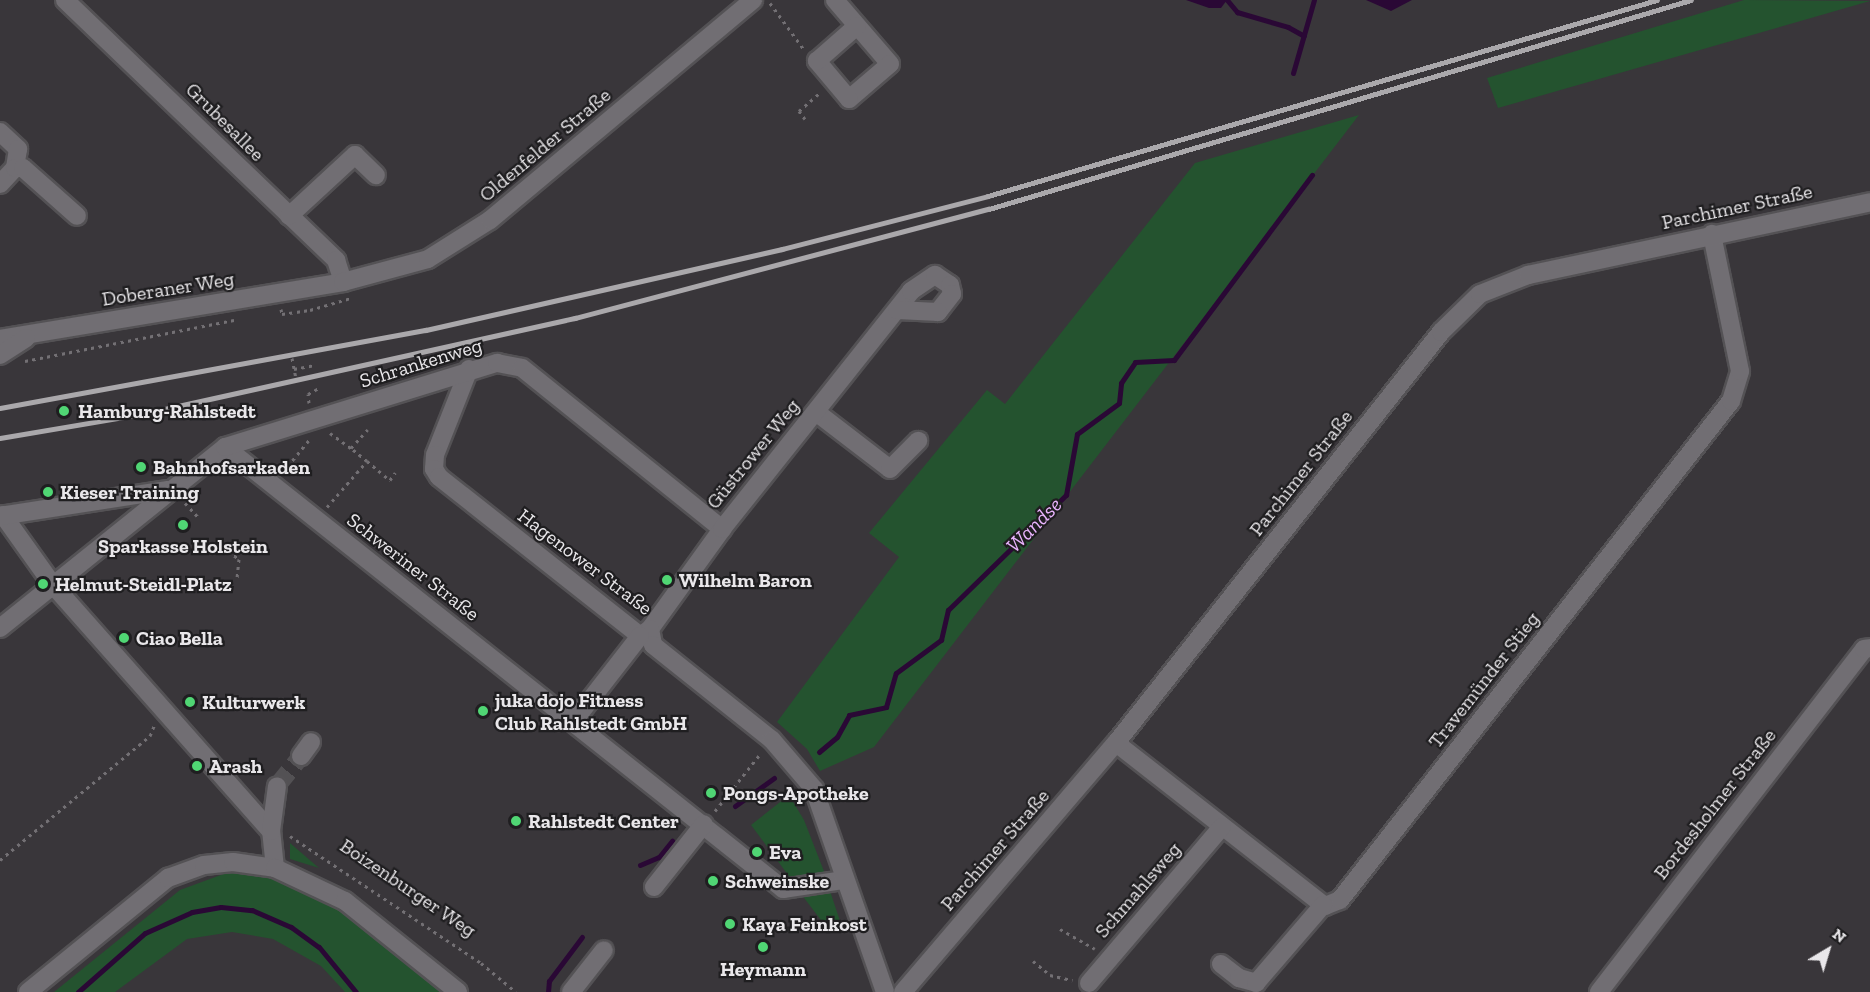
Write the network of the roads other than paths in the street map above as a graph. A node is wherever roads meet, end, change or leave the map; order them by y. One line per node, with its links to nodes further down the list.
1 (65, 0): 11 (street, Grubesallee)
2 (753, 0): 13 (street, Oldenfelder Straße)
3 (835, 0): 4 (street)
4 (857, 26): 4 (street)
5 (0, 132): 6 (street)
6 (15, 168): 8 (street); 10 (street)
7 (376, 175): 11 (street)
8 (0, 184)
9 (1870, 202): 12 (street, Parchimer Straße)
10 (77, 216)
11 (289, 216): 13 (street, Grubesallee)
12 (1712, 234): 30 (street, Parchimer Straße); 38 (street, Travemünder Stieg)
13 (343, 282): 15 (street, Doberaner Weg)
14 (897, 310): 19 (street, Güstrower Weg)
15 (28, 337): 16 (street, Doberaner Weg); 17 (street)
16 (0, 339)
17 (0, 355)
18 (469, 369): 21 (street, Schrankenweg); 24 (street, Schrankenweg); 27 (street, Hagenower Straße)
19 (816, 411): 20 (street); 24 (street, Güstrower Weg)
20 (918, 441)
21 (225, 447): 22 (street); 29 (street, Schweriner Straße)
22 (170, 490): 23 (street); 25 (street)
23 (2, 516): 25 (street)
24 (722, 529): 27 (street, Güstrower Weg)
25 (53, 585): 26 (street); 34 (street)
26 (0, 628)
27 (645, 633): 29 (street); 36 (street, Hagenower Straße)
28 (1870, 648): 47 (street, Bordesholmer Straße)
29 (573, 722): 32 (street, Schweriner Straße)
30 (1116, 743): 33 (street); 46 (street, Parchimer Straße)
31 (277, 786): 34 (street)
32 (704, 824): 36 (street, Schweriner Straße); 37 (street)
33 (1222, 827): 38 (street); 41 (street, Schmahlsweg)
34 (271, 831): 35 (street)
35 (275, 868): 42 (street); 43 (street)
36 (844, 880): 45 (street)
37 (654, 887)
38 (1323, 905): 40 (street, Travemünder Stieg)
39 (604, 950): 44 (street)
40 (1221, 964)
41 (1089, 983)
42 (28, 992)
43 (458, 992)
44 (571, 992)
45 (885, 992)
46 (903, 992)
47 (1599, 992)

